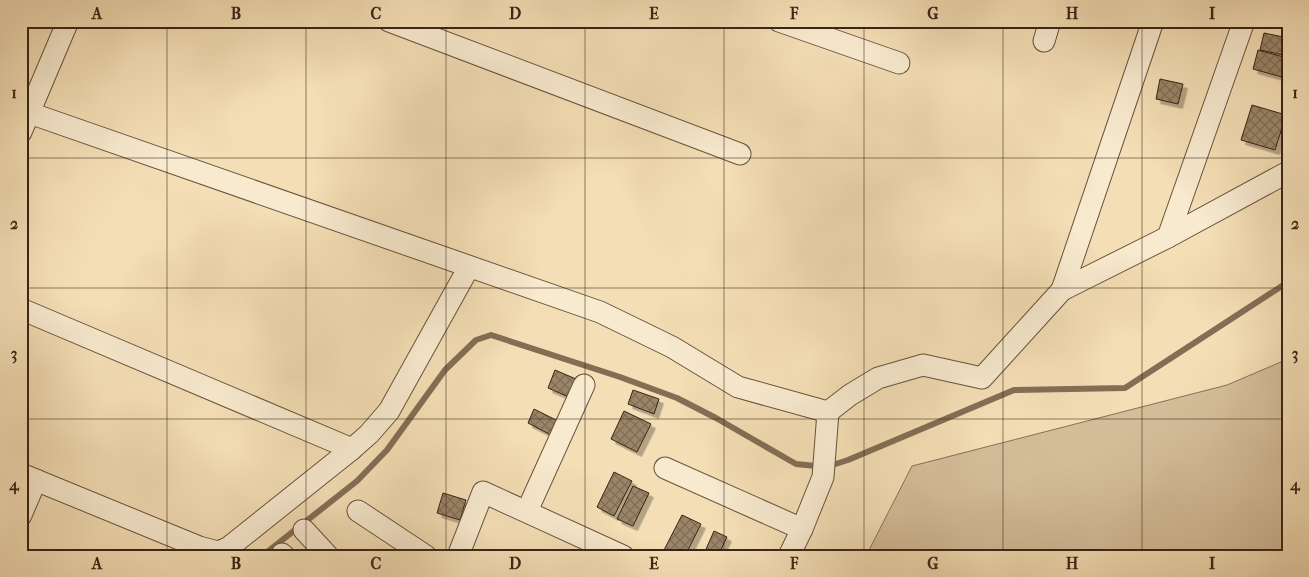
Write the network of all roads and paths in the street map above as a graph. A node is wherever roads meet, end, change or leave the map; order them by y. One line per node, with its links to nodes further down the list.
1 (68, 21): 7 (street)
2 (390, 21): 8 (street)
3 (778, 21): 6 (street)
4 (1153, 21): 13 (street)
5 (1244, 21): 11 (street)
6 (899, 63)
7 (24, 119): 12 (street)
8 (740, 154)
9 (1288, 154): 10 (street)
10 (1284, 174): 11 (street)
11 (1168, 237): 13 (street)
12 (469, 267): 16 (street); 17 (street)
13 (1062, 290): 16 (street)
14 (21, 309): 17 (street)
15 (584, 385): 21 (street)
16 (828, 412): 23 (street)
17 (352, 449): 19 (street)
18 (665, 468): 23 (street)
19 (29, 477): 22 (street)
20 (358, 511): 26 (street)
21 (527, 511): 27 (street); 28 (street)
22 (21, 515)
23 (802, 529): 29 (street)
24 (304, 530): 25 (street)
25 (328, 556)
26 (426, 556)
27 (458, 556)
28 (622, 556)
29 (789, 556)

